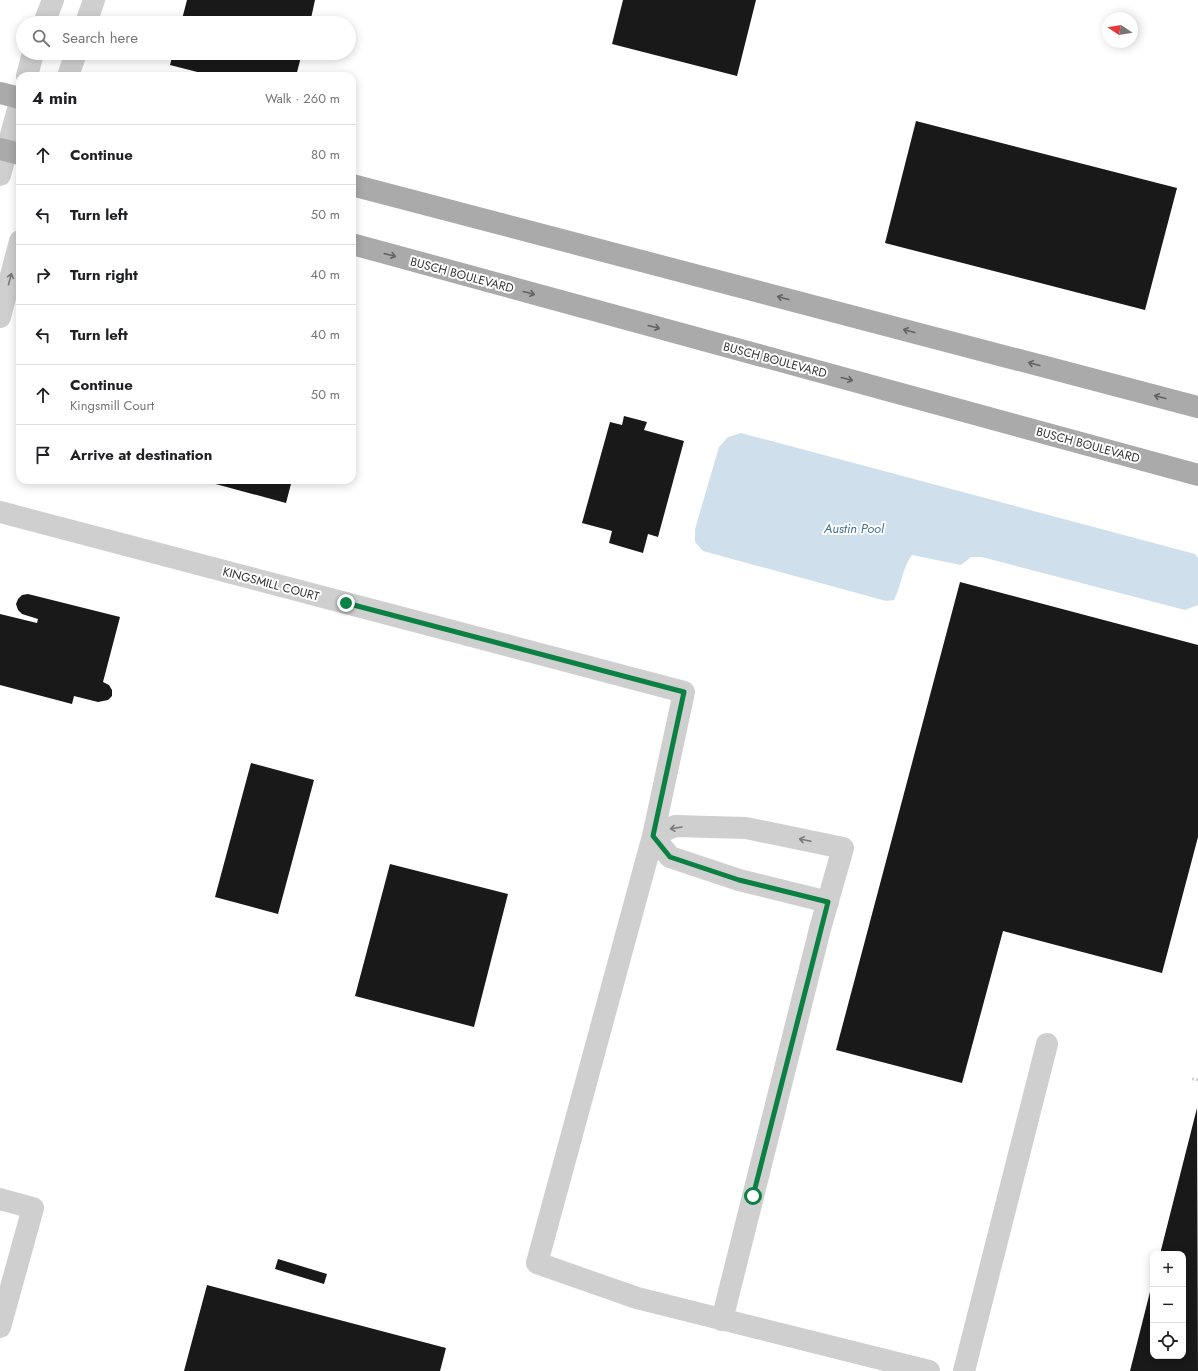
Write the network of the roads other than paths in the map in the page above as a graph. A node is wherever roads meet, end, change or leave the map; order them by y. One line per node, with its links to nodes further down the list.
1 (53, 0): 3 (street)
2 (94, 0): 4 (street)
3 (47, 16)
4 (88, 16)
5 (31, 60): 7 (street)
6 (74, 60): 8 (street)
7 (28, 72)
8 (69, 72)
9 (0, 93): 10 (main road)
10 (16, 97)
11 (16, 120): 12 (street)
12 (9, 151): 13 (street)
13 (0, 175)
14 (356, 186): 18 (main road, one-way to 14)
15 (356, 245): 19 (main road, BUSCH BOULEVARD, one-way to 19)
16 (16, 256): 17 (street, one-way to 16)
17 (0, 317)
18 (1198, 406)
19 (1198, 475)
20 (0, 512): 21 (street, KINGSMILL COURT)
21 (653, 836): 22 (street); 22 (street, one-way to 21); 25 (street)
22 (828, 902): 25 (street)
23 (1047, 1044): 28 (street)
24 (0, 1199): 26 (street)
25 (722, 1320): 27 (street)
26 (0, 1327)
27 (929, 1371)
28 (964, 1371)

